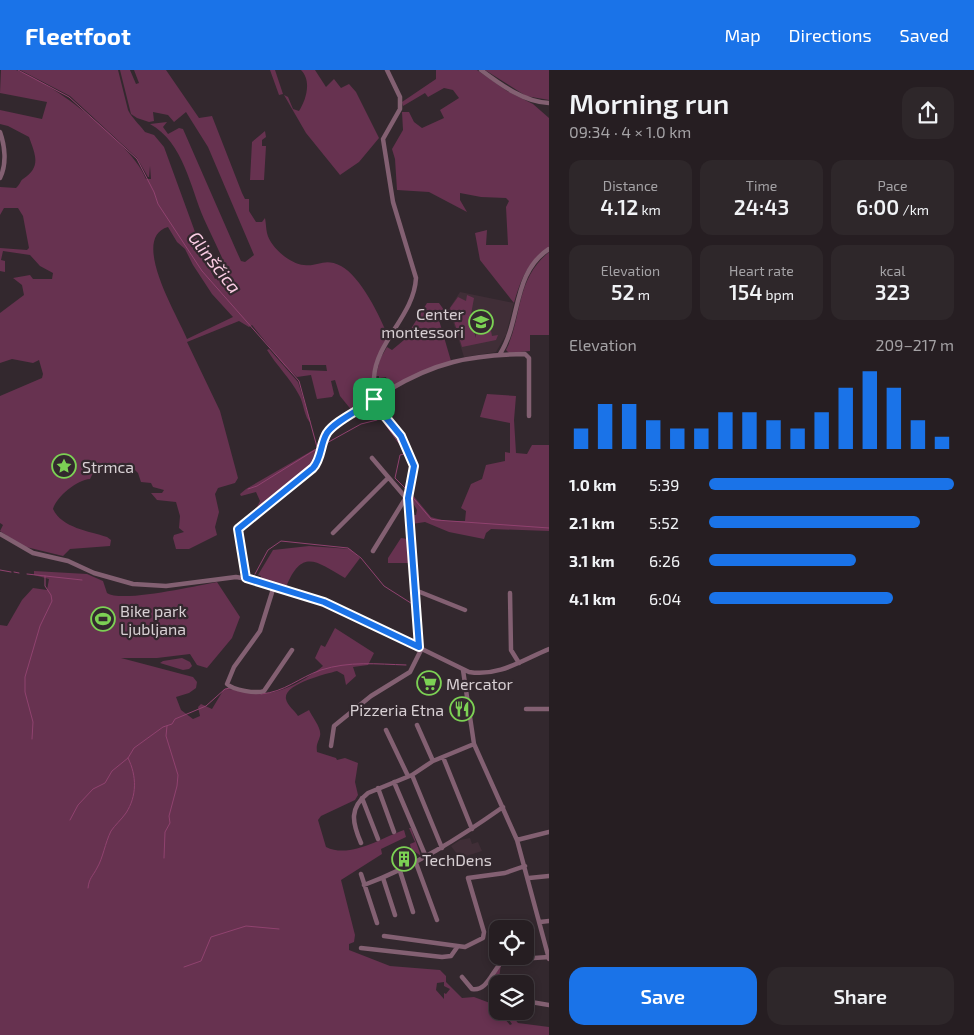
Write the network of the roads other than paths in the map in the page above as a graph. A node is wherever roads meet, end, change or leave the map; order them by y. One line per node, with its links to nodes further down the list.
1 (387, 70): 8 (street)
2 (481, 70): 3 (street)
3 (549, 103)
4 (0, 132): 5 (street)
5 (0, 178)
6 (549, 249): 7 (street)
7 (500, 354): 8 (street); 11 (street)
8 (374, 399): 9 (street); 10 (street)
9 (367, 405): 10 (street); 18 (street)
10 (378, 408): 14 (street)
11 (529, 416)
12 (372, 458): 13 (street)
13 (388, 478): 14 (street); 15 (street)
14 (407, 495): 17 (street); 20 (street)
15 (333, 533)
16 (0, 534): 18 (street)
17 (373, 551)
18 (246, 578): 19 (street)
19 (274, 586): 23 (street); 25 (street)
20 (416, 590): 22 (street); 23 (street)
21 (510, 593): 26 (street)
22 (464, 610)
23 (421, 648): 27 (street); 33 (street)
24 (549, 648): 26 (street)
25 (292, 650)
26 (519, 663): 27 (street)
27 (463, 670): 32 (street)
28 (526, 709): 29 (street)
29 (549, 709)
30 (417, 725): 35 (street)
31 (386, 730): 36 (street)
32 (474, 744): 34 (street); 40 (street)
33 (331, 746)
34 (443, 757): 35 (street); 41 (street)
35 (433, 761): 36 (street)
36 (410, 775): 37 (street); 47 (street)
37 (394, 782): 38 (street); 48 (street)
38 (378, 788): 39 (street); 42 (street)
39 (362, 798): 44 (street); 46 (street)
40 (503, 807): 41 (street); 45 (street)
41 (472, 829): 47 (street)
42 (394, 832)
43 (549, 832): 45 (street)
44 (378, 839)
45 (517, 840): 50 (street)
46 (361, 843)
47 (442, 848): 48 (street)
48 (426, 857): 49 (street)
49 (416, 863): 51 (street); 59 (street)
50 (525, 866): 55 (street); 64 (street)
51 (400, 871): 54 (street); 57 (street)
52 (361, 874): 56 (street)
53 (549, 876): 55 (street)
54 (383, 878): 56 (street); 58 (street)
55 (529, 878): 61 (street)
56 (364, 885): 62 (street)
57 (413, 912)
58 (395, 915)
59 (437, 920)
60 (549, 921): 61 (street)
61 (540, 922): 66 (street)
62 (377, 923)
63 (384, 936): 64 (street)
64 (458, 946): 65 (street)
65 (361, 948)
66 (549, 955): 67 (street)
67 (462, 977)
68 (534, 1002): 69 (street)
69 (549, 1005)

